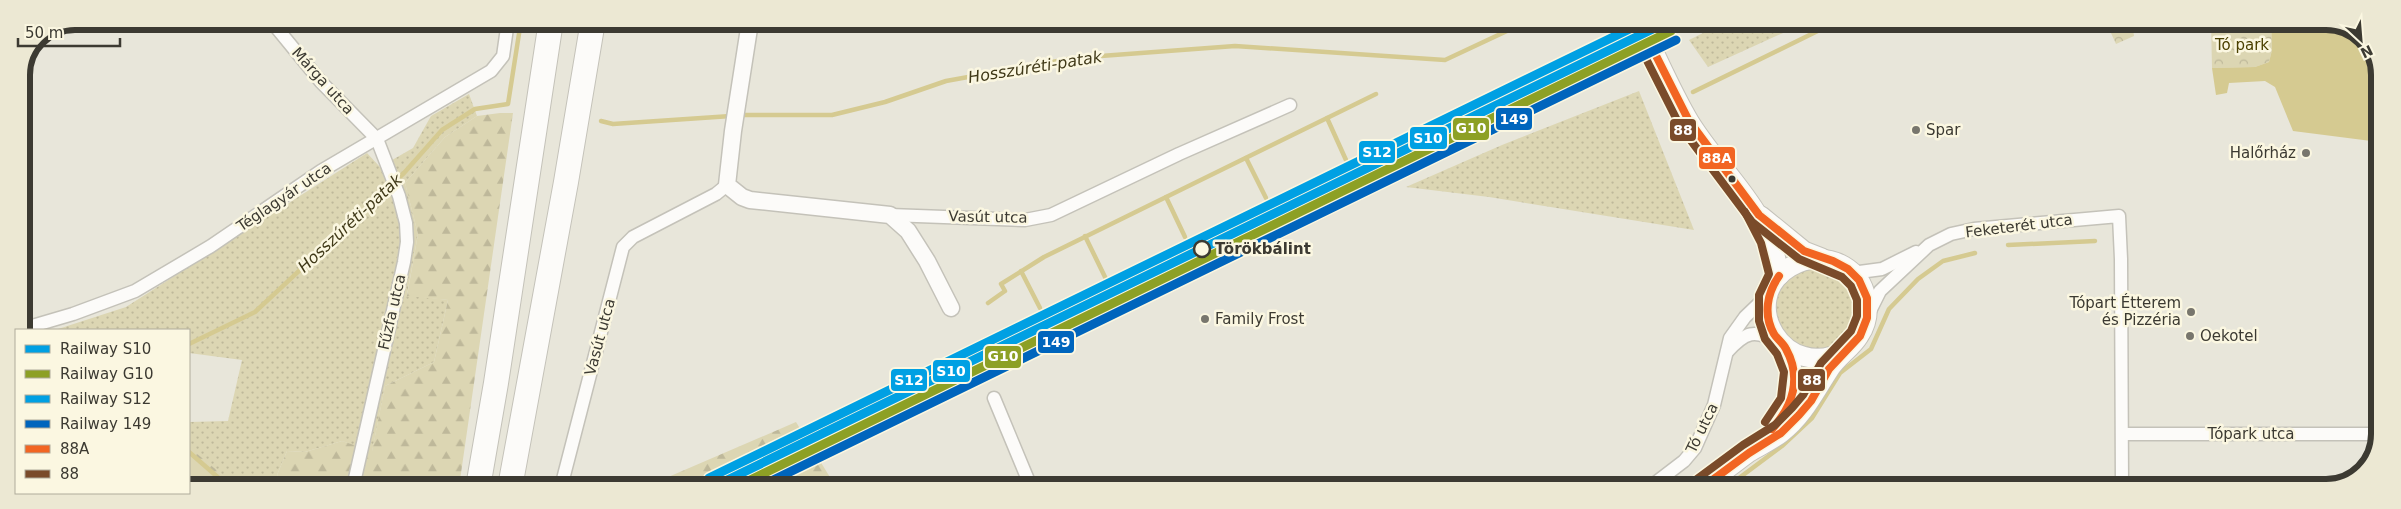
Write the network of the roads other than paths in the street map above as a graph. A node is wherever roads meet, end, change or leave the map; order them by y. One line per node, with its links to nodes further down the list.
1 (278, 30): 8 (street, Márga utca)
2 (507, 30): 8 (street, Téglagyár utca)
3 (550, 30): 28 (highway)
4 (592, 30): 29 (highway)
5 (749, 30): 9 (street)
6 (1643, 30): 11 (main road)
7 (1290, 105): 10 (street, Vasút utca)
8 (377, 139): 19 (street, Téglagyár utca); 27 (street, Fűzfa utca)
9 (727, 185): 10 (street, Vasút utca); 30 (street, Vasút utca)
10 (890, 215): 17 (street)
11 (1759, 215): 13 (main road); 15 (main road)
12 (1929, 245): 14 (street); 18 (street, Feketerét utca); 24 (street, Feketerét utca)
13 (1823, 259): 14 (main road); 15 (main road)
14 (1852, 272): 18 (main road)
15 (1779, 276): 16 (main road)
16 (1770, 293): 20 (main road); 22 (street, Tó utca)
17 (951, 308)
18 (1867, 318): 21 (main road)
19 (30, 327)
20 (1786, 348): 21 (main road); 22 (street); 26 (main road)
21 (1846, 350): 26 (main road)
22 (1727, 352): 32 (street, Tó utca)
23 (994, 398): 31 (street)
24 (2123, 434): 25 (street, Tópark utca); 34 (street)
25 (2371, 434)
26 (1749, 453): 33 (main road)
27 (355, 479)
28 (479, 479)
29 (511, 479)
30 (563, 479)
31 (1028, 479)
32 (1661, 479)
33 (1715, 479)
34 (2122, 479)

